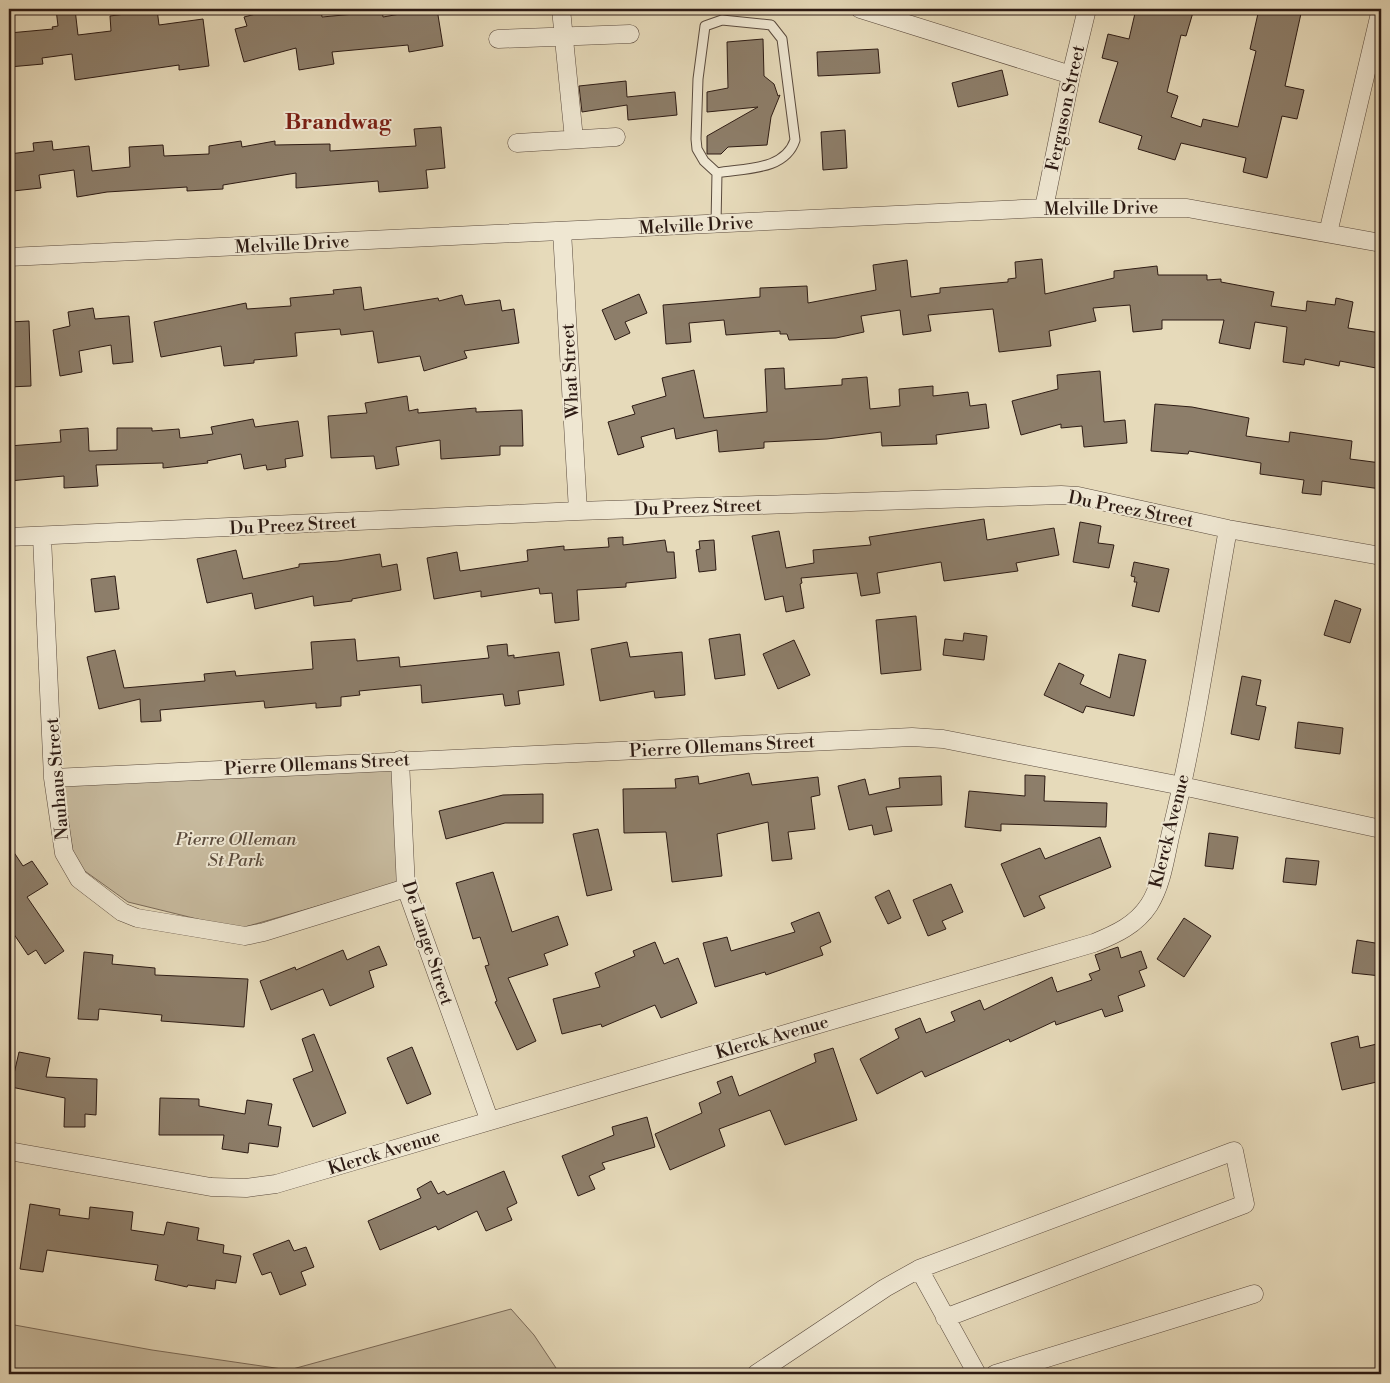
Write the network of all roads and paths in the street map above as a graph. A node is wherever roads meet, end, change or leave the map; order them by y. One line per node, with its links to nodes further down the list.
1 (561, 9): 6 (street)
2 (860, 9): 8 (street)
3 (1087, 9): 8 (street, Ferguson Street)
4 (1381, 9): 16 (street)
5 (630, 34): 6 (street)
6 (563, 35): 7 (street); 10 (street)
7 (498, 39)
8 (1071, 75): 13 (street, Ferguson Street)
9 (616, 137): 10 (street)
10 (574, 139): 11 (street)
11 (517, 144)
12 (717, 173): 12 (lane); 14 (lane)
13 (1044, 208): 14 (street, Melville Drive); 16 (street, Melville Drive)
14 (716, 224): 15 (street, Melville Drive)
15 (562, 231): 18 (street, Melville Drive); 19 (street, What Street)
16 (1328, 233): 17 (street, Melville Drive)
17 (1381, 243)
18 (9, 257)
19 (578, 511): 20 (street, Du Preez Street); 21 (street, Du Preez Street)
20 (1228, 529): 23 (street, Du Preez Street); 26 (street, Klerck Avenue)
21 (42, 537): 22 (street, Du Preez Street); 25 (street, Nauhaus Street)
22 (9, 538)
23 (1381, 556)
24 (400, 760): 25 (street, Pierre Ollemans Street); 26 (street, Pierre Ollemans Street); 28 (street, De Lange Street)
25 (53, 778): 28 (street, Nauhaus Street)
26 (1182, 786): 27 (street, Pierre Ollemans Street); 29 (street, Klerck Avenue)
27 (1381, 829)
28 (406, 888): 29 (street, De Lange Street)
29 (489, 1119): 30 (street, Klerck Avenue)
30 (9, 1151)
31 (919, 1269): 33 (street); 33 (street); 34 (street)
32 (1254, 1294): 36 (street)
33 (945, 1318): 35 (street)
34 (756, 1374)
35 (977, 1374)
36 (995, 1374)

